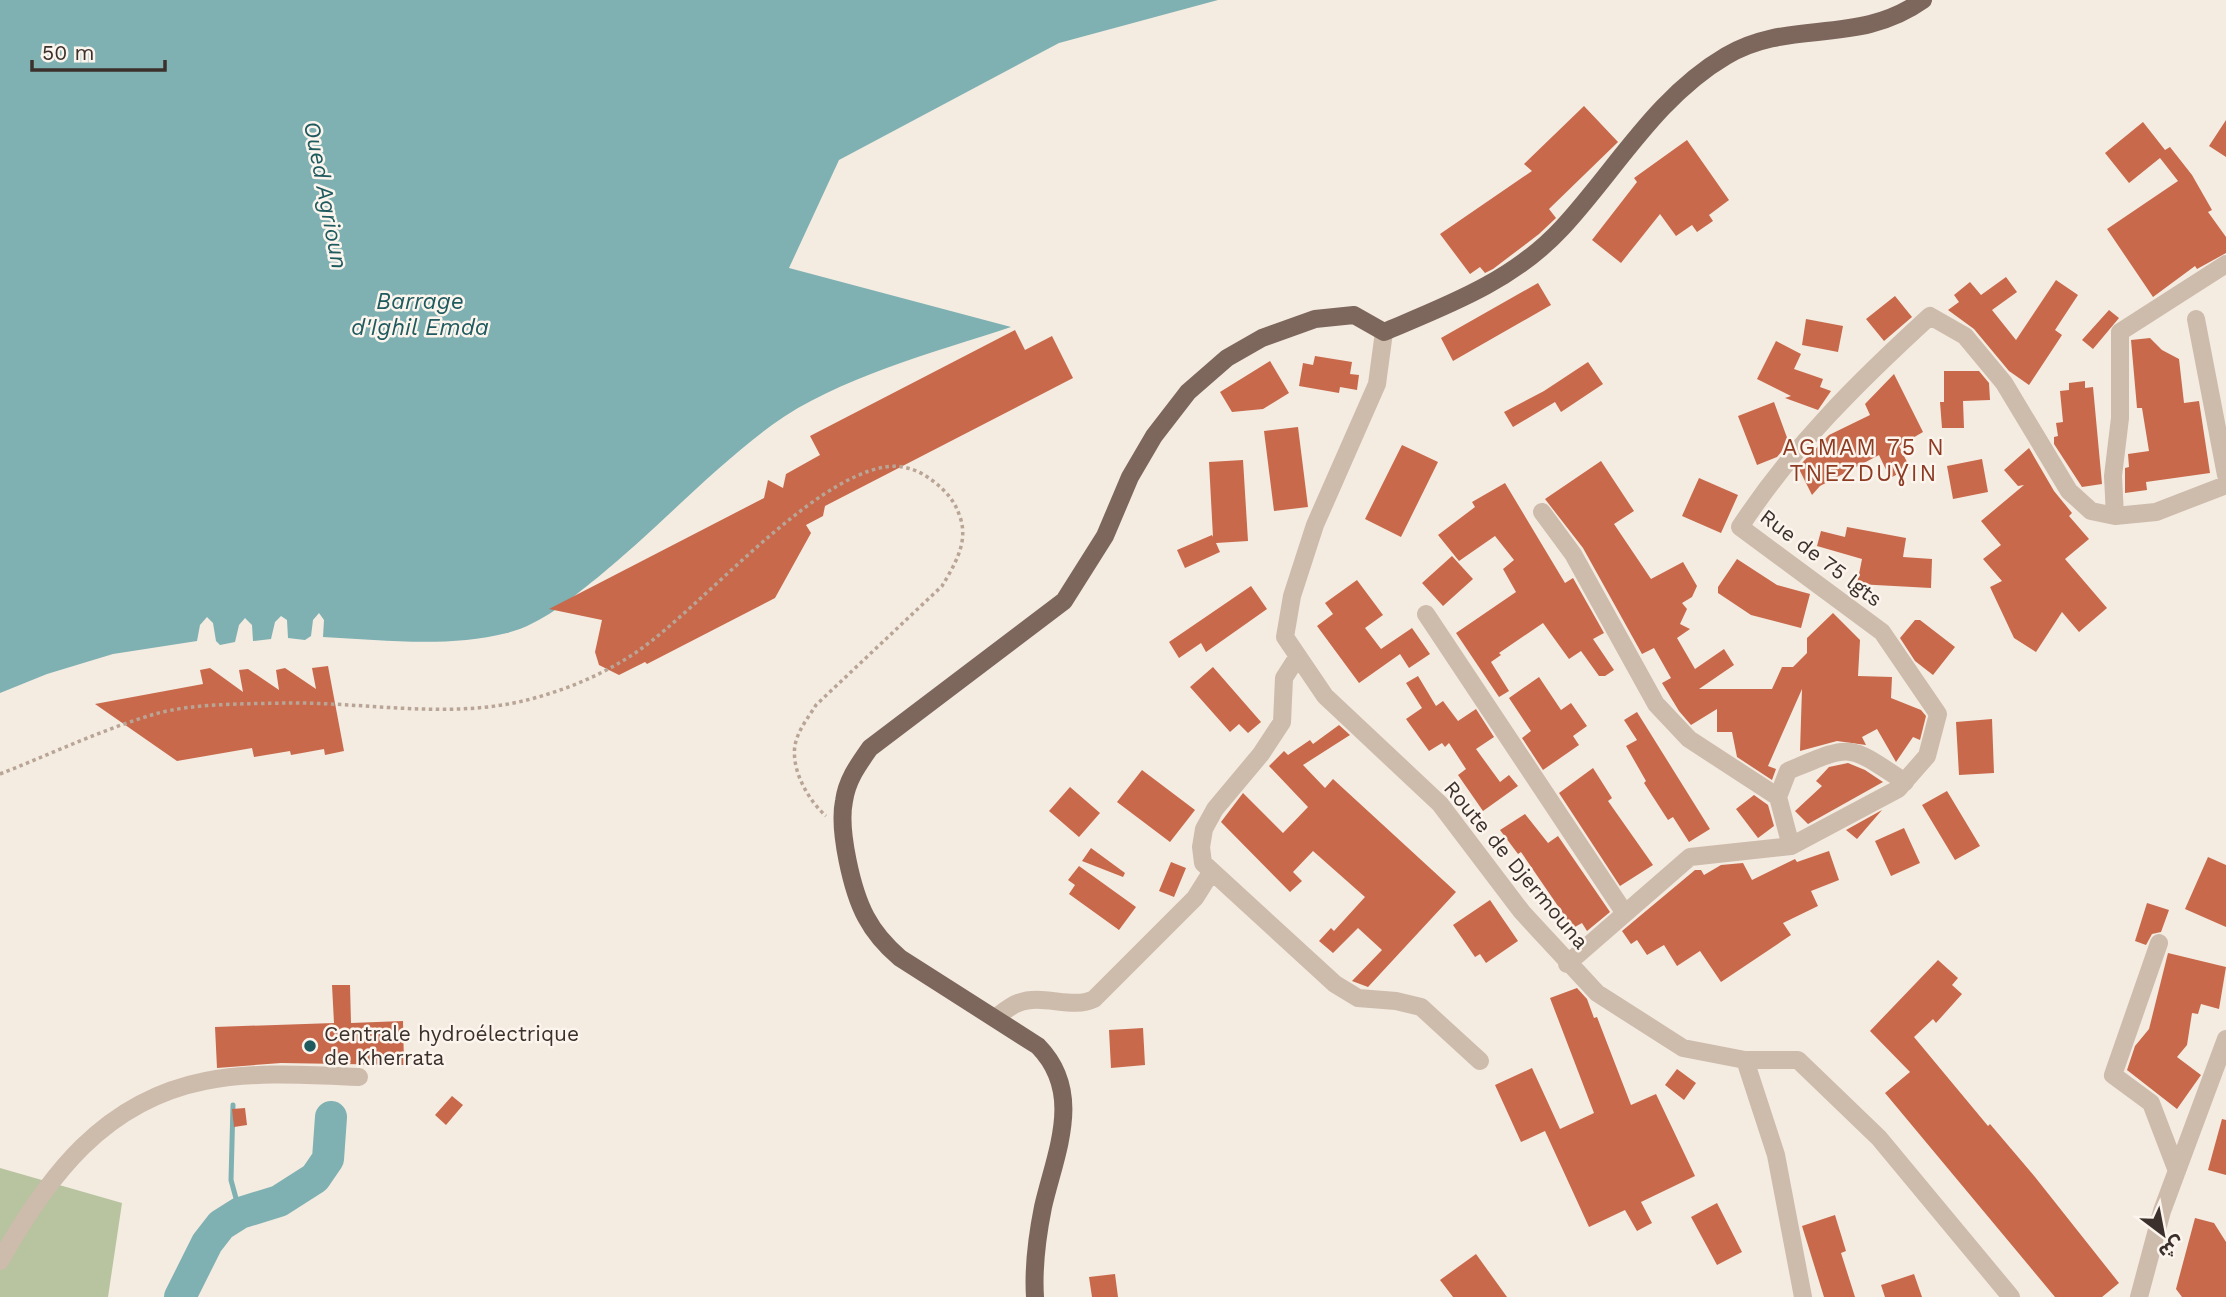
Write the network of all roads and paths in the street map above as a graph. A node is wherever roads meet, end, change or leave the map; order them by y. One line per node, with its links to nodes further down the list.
1 (1923, 0): 4 (main road)
2 (2226, 264): 8 (street)
3 (2196, 318): 5 (street)
4 (1384, 332): 10 (street, Route de Djermouna); 14 (main road)
5 (2226, 475)
6 (2226, 485): 8 (street)
7 (1542, 512): 13 (street)
8 (2115, 516): 12 (street, Rue de 75 lgts)
9 (1426, 614): 17 (street)
10 (1298, 656): 16 (street); 19 (street, Route de Djermouna)
11 (0, 775): 14 (path)
12 (1905, 782): 13 (street); 15 (street, Rue de 75 lgts)
13 (1778, 797): 15 (street)
14 (843, 831): 20 (main road)
15 (1791, 846): 17 (street, Rue de 75 lgts)
16 (1212, 870): 20 (street); 23 (street)
17 (1624, 912): 19 (street, Rue de 75 lgts)
18 (2159, 943): 25 (street)
19 (1567, 964): 22 (street, Route de Djermouna)
20 (995, 1018): 27 (main road)
21 (2226, 1038): 25 (street)
22 (1745, 1060): 28 (street); 29 (street, Route de Djermouna)
23 (1480, 1061)
24 (359, 1077): 26 (street)
25 (2177, 1171): 30 (street)
26 (0, 1261)
27 (1035, 1297)
28 (1804, 1297)
29 (2011, 1297)
30 (2139, 1297)

